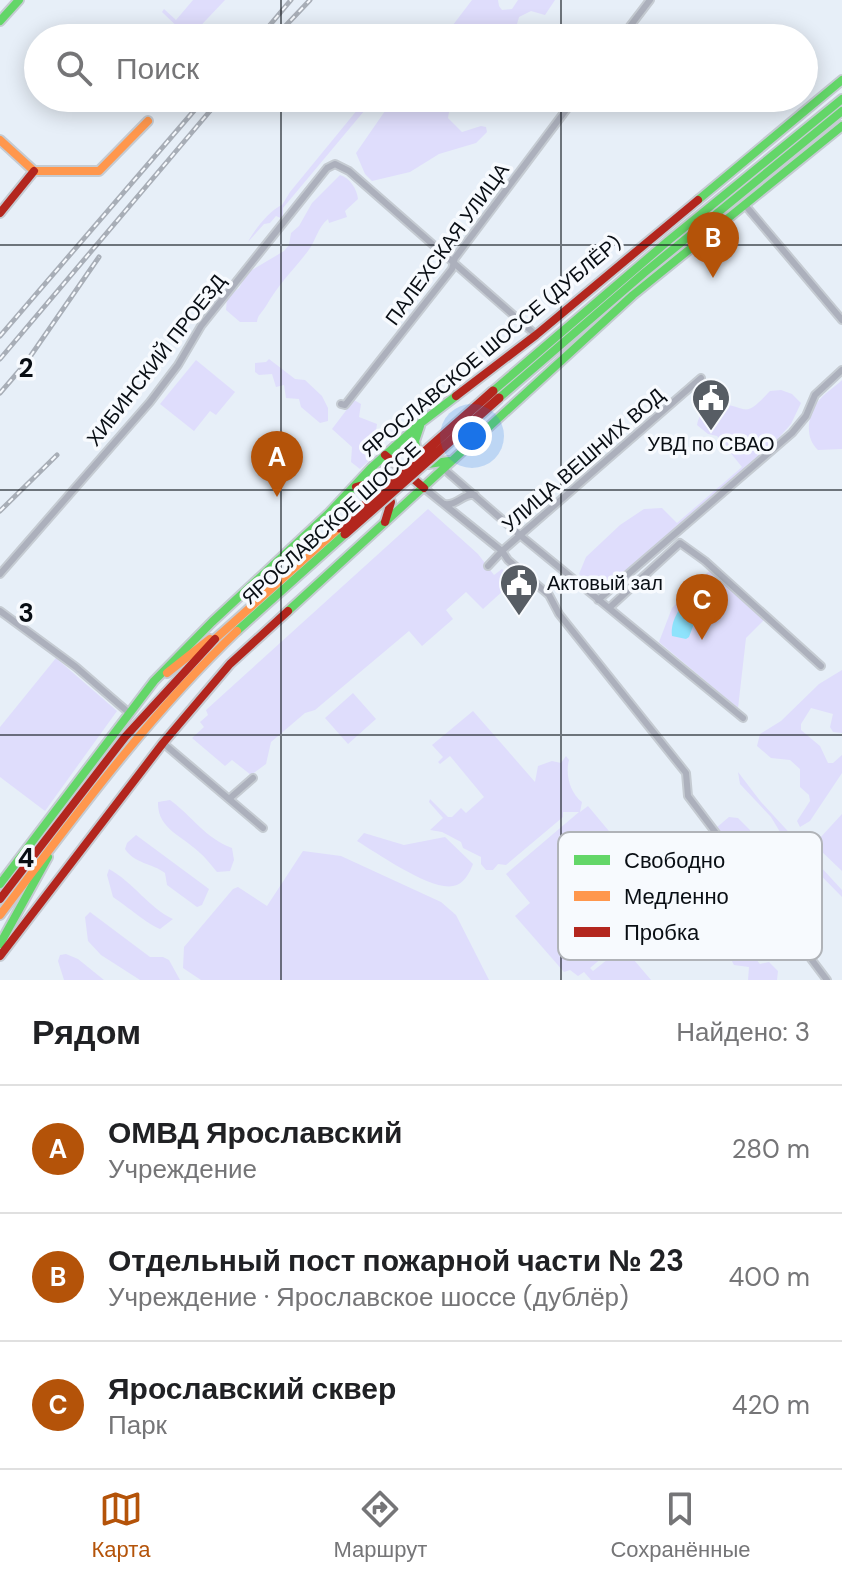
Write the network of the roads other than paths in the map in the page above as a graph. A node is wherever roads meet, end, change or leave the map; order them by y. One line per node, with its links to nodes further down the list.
1 (19, 0): 3 (street)
2 (650, 0): 4 (street)
3 (0, 21)
4 (632, 24)
5 (842, 80): 7 (street, ЯРОСЛАВСКОЕ ШОССЕ (ДУБЛЁР))
6 (842, 99): 24 (street, ЯРОСЛАВСКОЕ ШОССЕ)
7 (818, 100)
8 (842, 111): 19 (street, ЯРОСЛАВСКОЕ ШОССЕ)
9 (564, 112): 17 (street, ПАЛЕХСКАЯ УЛИЦА)
10 (804, 112): 21 (street, ЯРОСЛАВСКОЕ ШОССЕ (ДУБЛЁР))
11 (148, 121): 14 (street)
12 (842, 126): 15 (street)
13 (0, 140): 14 (street)
14 (34, 171): 16 (street)
15 (745, 205): 18 (street); 20 (street)
16 (0, 213)
17 (454, 264): 21 (street); 25 (street, ПАЛЕХСКАЯ УЛИЦА); 39 (street, ХИБИНСКИЙ ПРОЕЗД)
18 (666, 267): 19 (street); 28 (street)
19 (633, 282): 24 (street, ЯРОСЛАВСКОЕ ШОССЕ)
20 (842, 320)
21 (536, 335): 26 (street, ЯРОСЛАВСКОЕ ШОССЕ (ДУБЛЁР))
22 (842, 370): 40 (street)
23 (701, 378): 36 (street, УЛИЦА ВЕШНИХ ВОД)
24 (496, 394): 35 (street, ЯРОСЛАВСКОЕ ШОССЕ, bridge)
25 (341, 404)
26 (422, 422): 27 (street, ЯРОСЛАВСКОЕ ШОССЕ (ДУБЛЁР)); 28 (street)
27 (385, 455): 30 (street); 31 (street, ЯРОСЛАВСКОЕ ШОССЕ (ДУБЛЁР))
28 (458, 457): 29 (street)
29 (444, 469): 30 (street); 32 (street)
30 (424, 488): 33 (street); 34 (street)
31 (351, 490): 34 (street); 45 (street, ЯРОСЛАВСКОЕ ШОССЕ (ДУБЛЁР))
32 (475, 495): 33 (street); 36 (street)
33 (442, 503): 37 (street)
34 (382, 526): 48 (street)
35 (342, 531): 43 (street, ЯРОСЛАВСКОЕ ШОССЕ); 53 (street, ЯРОСЛАВСКОЕ ШОССЕ)
36 (521, 536): 37 (street, УЛИЦА ВЕШНИХ ВОД); 40 (street)
37 (502, 551): 38 (street, УЛИЦА ВЕШНИХ ВОД); 52 (street)
38 (488, 566)
39 (0, 574)
40 (598, 600): 41 (street)
41 (609, 608): 44 (street); 47 (street)
42 (0, 611): 46 (street)
43 (224, 630): 45 (street); 55 (street, ЯРОСЛАВСКОЕ ШОССЕ)
44 (821, 666)
45 (154, 681): 46 (street, ЯРОСЛАВСКОЕ ШОССЕ (ДУБЛЁР))
46 (128, 712): 54 (street, ЯРОСЛАВСКОЕ ШОССЕ (ДУБЛЁР))
47 (743, 718)
48 (163, 743): 50 (street); 58 (street)
49 (253, 778): 50 (street)
50 (229, 799): 51 (street)
51 (263, 828)
52 (715, 832)
53 (60, 837): 56 (street, ЯРОСЛАВСКОЕ ШОССЕ); 57 (street)
54 (0, 884)
55 (0, 899)
56 (0, 915)
57 (0, 944)
58 (0, 956)
59 (812, 960): 60 (street)
60 (827, 980)

